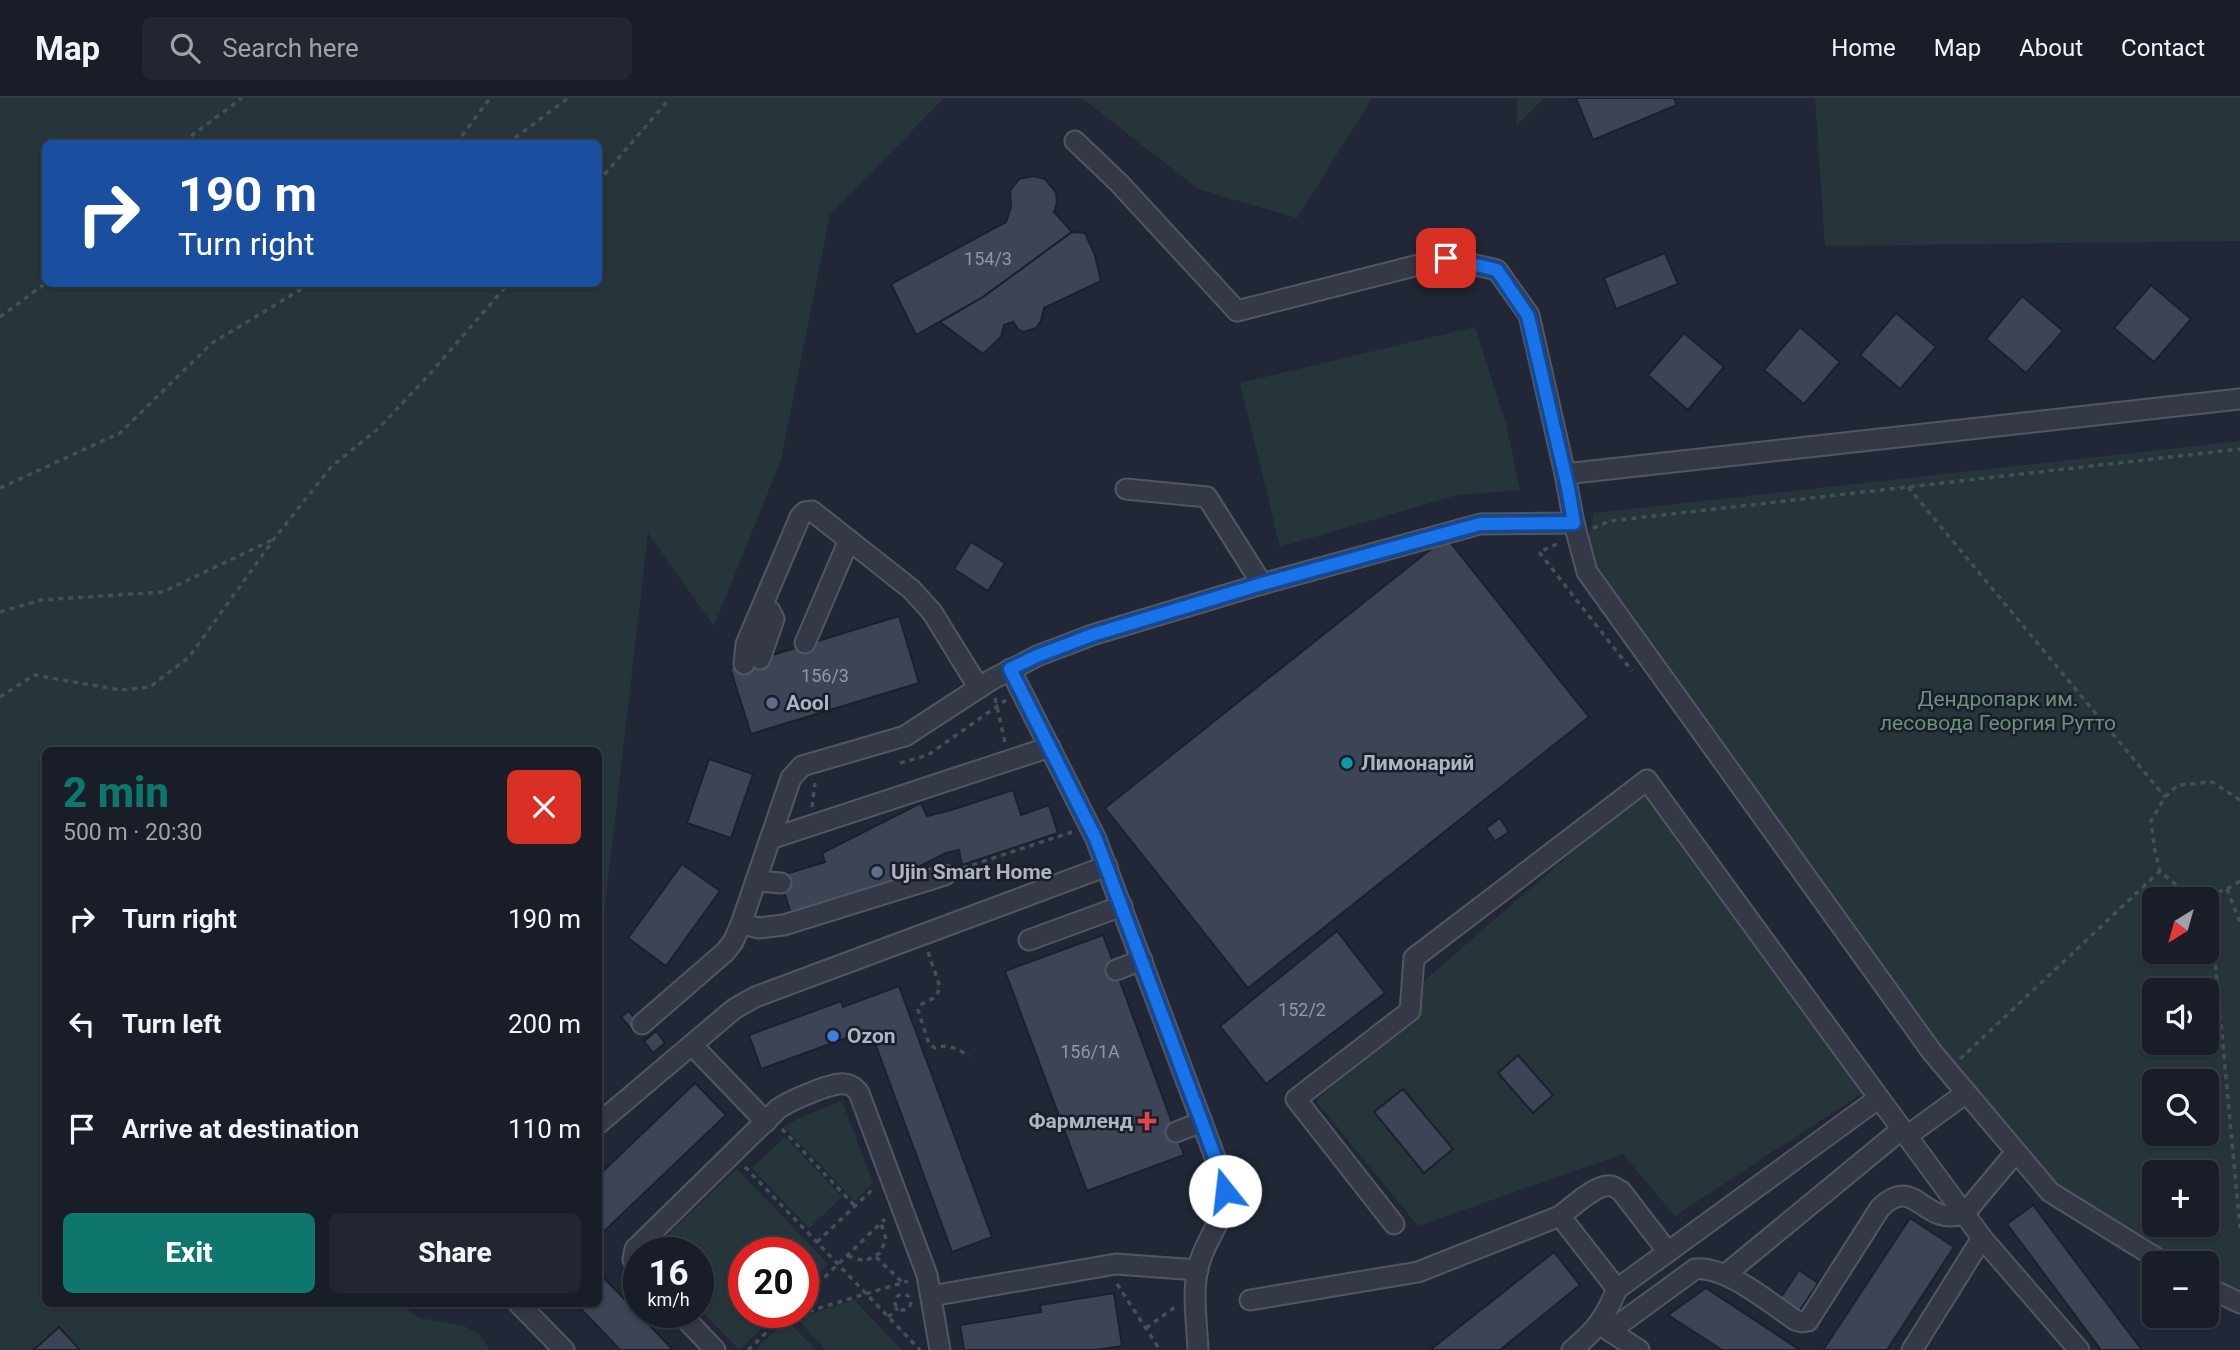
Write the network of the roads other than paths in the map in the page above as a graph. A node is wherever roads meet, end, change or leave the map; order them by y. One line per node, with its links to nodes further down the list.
1 (1075, 141): 3 (street)
2 (2240, 399): 3 (street)
3 (1565, 474): 5 (street)
4 (1126, 489): 7 (street)
5 (1575, 529): 7 (street); 25 (street)
6 (849, 540): 8 (street); 9 (street); 11 (street)
7 (1262, 584): 10 (street)
8 (805, 643)
9 (752, 661)
10 (1010, 669): 11 (street); 12 (street)
11 (985, 684): 13 (street)
12 (1050, 747): 13 (street); 14 (street)
13 (771, 839): 16 (street)
14 (1107, 866): 18 (street); 24 (street)
15 (945, 875): 19 (street)
16 (756, 881): 17 (street); 19 (street)
17 (781, 883)
18 (1122, 906): 20 (street); 21 (street)
19 (741, 924): 23 (street)
20 (1029, 940)
21 (1142, 960): 22 (street); 29 (street)
22 (1116, 970)
23 (642, 1024)
24 (692, 1045): 27 (street); 28 (street)
25 (1966, 1093): 31 (street); 32 (street)
26 (1880, 1098): 31 (street); 35 (street); 39 (street)
27 (768, 1119): 36 (street); 44 (street)
28 (602, 1121)
29 (1202, 1122): 30 (street); 40 (street)
30 (1175, 1132)
31 (1905, 1133): 33 (street); 41 (street)
32 (2016, 1152): 33 (street); 38 (street)
33 (1964, 1214): 37 (street); 41 (street)
34 (1560, 1216): 39 (street); 42 (street); 45 (street)
35 (1394, 1224)
36 (647, 1237)
37 (1982, 1238): 56 (street); 57 (street)
38 (2145, 1251)
39 (1668, 1252): 42 (street)
40 (1198, 1270): 44 (street); 53 (street)
41 (1726, 1274): 49 (street)
42 (1617, 1289): 49 (street)
43 (2219, 1293): 46 (street)
44 (931, 1296): 52 (street)
45 (1250, 1300)
46 (2240, 1303)
47 (522, 1307): 50 (street)
48 (694, 1328): 51 (street)
49 (1605, 1328): 54 (street); 55 (street)
50 (564, 1350)
51 (715, 1350)
52 (940, 1350)
53 (1198, 1350)
54 (1572, 1350)
55 (1639, 1350)
56 (1912, 1350)
57 (2079, 1350)

